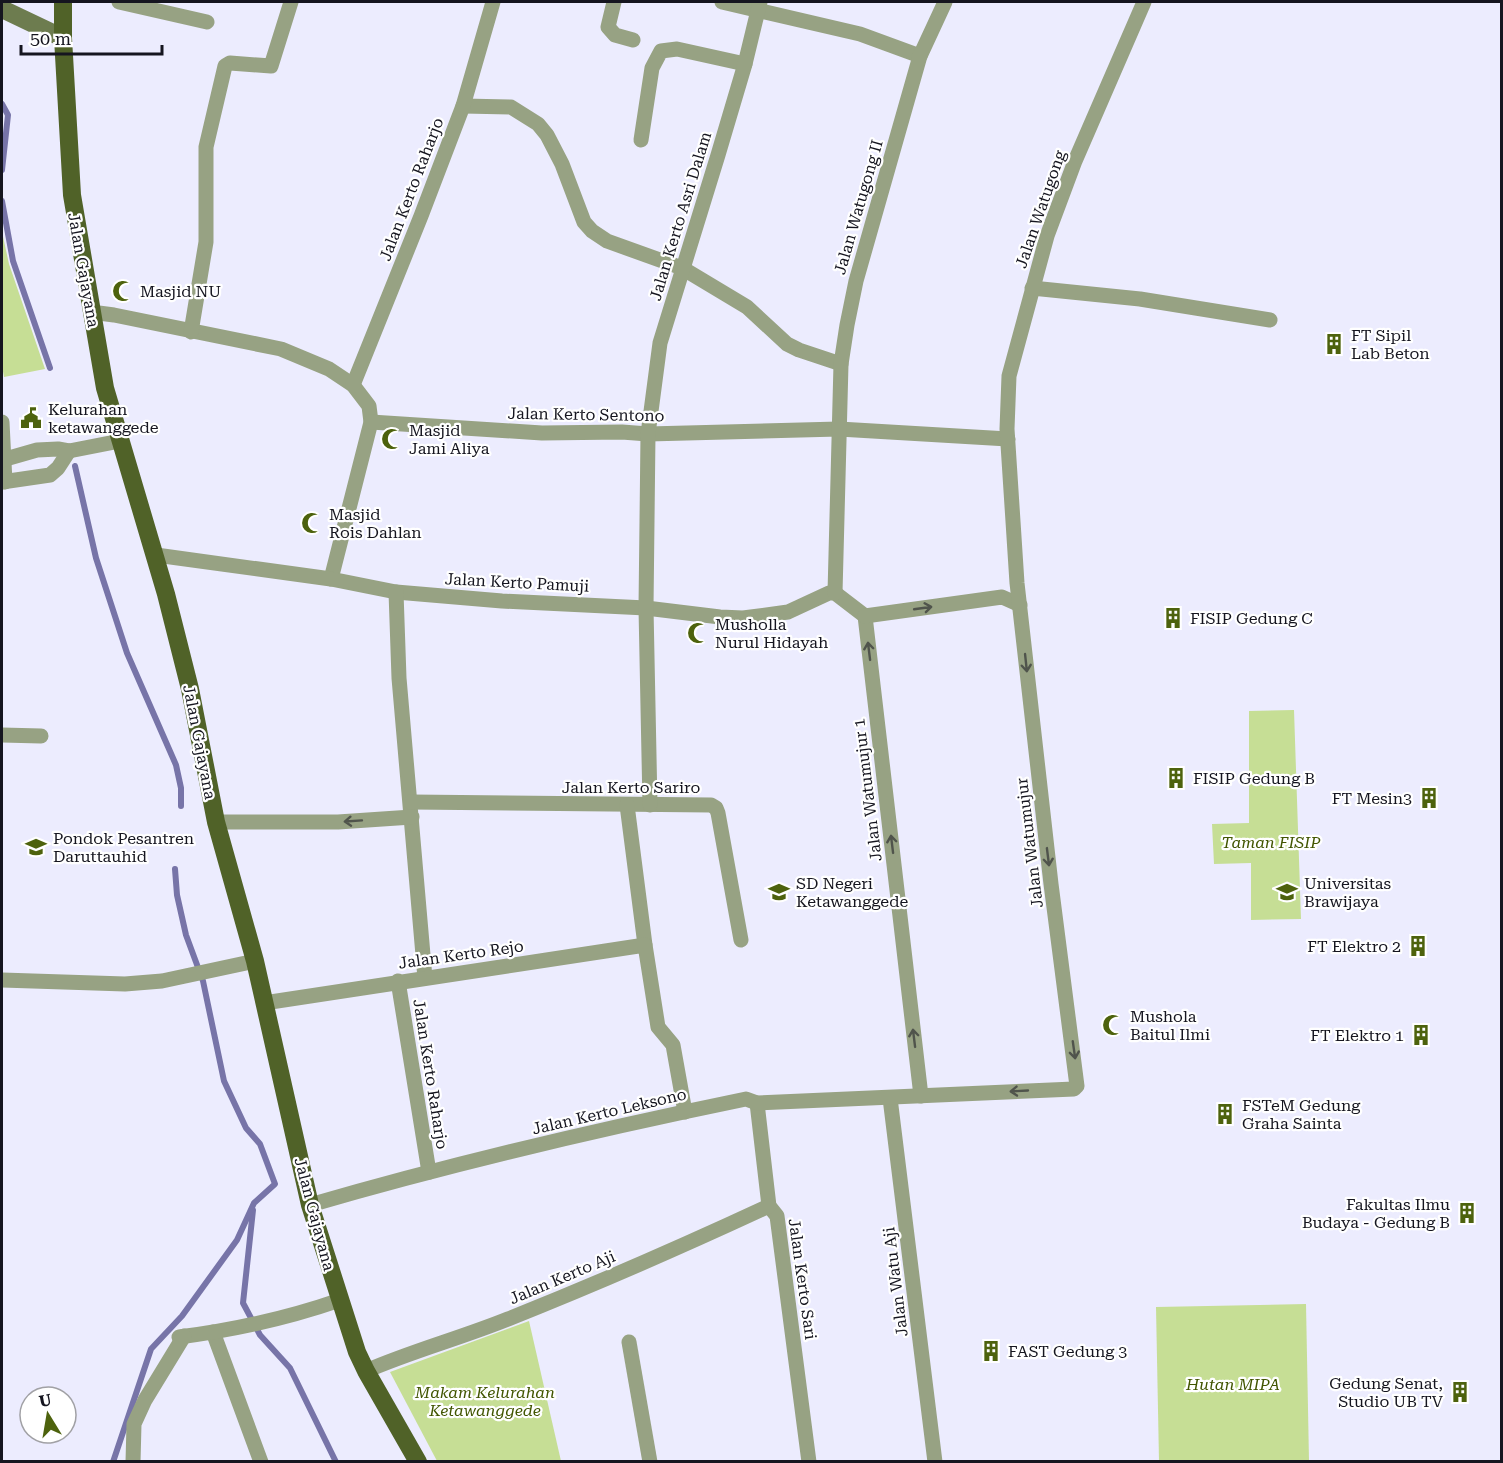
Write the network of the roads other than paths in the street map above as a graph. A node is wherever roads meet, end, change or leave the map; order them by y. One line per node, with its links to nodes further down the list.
1 (63, 2): 12 (main road, Jalan Gajayana)
2 (119, 2): 11 (street)
3 (291, 2): 22 (street)
4 (493, 2): 16 (street, Jalan Kerto Raharjo)
5 (614, 2): 13 (street)
6 (722, 2): 9 (street)
7 (945, 2): 14 (street, Jalan Watugong II)
8 (1144, 2): 19 (street, Jalan Watugong)
9 (758, 6): 14 (street); 15 (street, Jalan Kerto Asri Dalam)
10 (2, 9): 12 (main road)
11 (207, 22)
12 (63, 38): 20 (main road, Jalan Gajayana)
13 (633, 40)
14 (920, 56): 23 (street, Jalan Watugong II)
15 (745, 64): 17 (street); 18 (street, Jalan Kerto Asri Dalam)
16 (463, 106): 18 (street); 24 (street, Jalan Kerto Raharjo)
17 (641, 140)
18 (682, 268): 23 (street); 28 (street, Jalan Kerto Asri Dalam)
19 (1032, 288): 21 (street); 29 (street, Jalan Watugong)
20 (91, 312): 22 (street); 30 (main road, Jalan Gajayana)
21 (1270, 320)
22 (191, 332): 24 (street)
23 (841, 364): 27 (street, Jalan Watugong II)
24 (352, 385): 26 (street)
25 (2, 422): 32 (street)
26 (371, 422): 28 (street, Jalan Kerto Sentono); 35 (street)
27 (839, 429): 28 (street, Jalan Kerto Sentono); 29 (street, Jalan Kerto Sentono); 38 (street, Jalan Watugong II)
28 (648, 434): 41 (street, Jalan Kerto Asri Dalam)
29 (1008, 439): 36 (street, Jalan Watumujur)
30 (120, 441): 31 (street); 34 (main road, Jalan Gajayana)
31 (69, 451): 32 (street); 33 (street)
32 (2, 460): 33 (street)
33 (3, 482)
34 (156, 555): 35 (street, Jalan Kerto Pamuji); 48 (main road, Jalan Gajayana)
35 (331, 579): 37 (street, Jalan Kerto Pamuji)
36 (1017, 583): 39 (street); 40 (street, Jalan Watumujur)
37 (396, 592): 41 (street, Jalan Kerto Pamuji); 47 (street)
38 (835, 593): 41 (street, Jalan Kerto Pamuji); 42 (street)
39 (1002, 597): 40 (street); 42 (street, one-way to 39)
40 (1020, 605): 56 (street, Jalan Watumujur, one-way to 56)
41 (646, 608): 46 (street, Jalan Kerto Asri Dalam)
42 (865, 616): 56 (street, Jalan Watumujur 1, one-way to 42)
43 (2, 735): 44 (street)
44 (41, 736)
45 (627, 805): 46 (street, Jalan Kerto Sariro); 47 (street, Jalan Kerto Sariro); 50 (street)
46 (650, 805): 49 (street, Jalan Kerto Sariro)
47 (411, 809): 48 (street, Jalan Kerto Sariro, one-way to 48); 52 (street)
48 (216, 822): 51 (main road, Jalan Gajayana)
49 (741, 940)
50 (645, 945): 52 (street, Jalan Kerto Rejo); 59 (street)
51 (255, 962): 53 (street); 55 (main road, Jalan Gajayana)
52 (425, 978): 54 (street, Jalan Kerto Rejo)
53 (2, 980)
54 (398, 981): 55 (street, Jalan Kerto Rejo); 60 (street, Jalan Kerto Raharjo)
55 (264, 1003): 61 (main road, Jalan Gajayana)
56 (921, 1096): 57 (street, Jalan Kerto Leksono)
57 (890, 1098): 58 (street, Jalan Kerto Leksono); 72 (street, Jalan Watu Aji)
58 (757, 1103): 59 (street, Jalan Kerto Leksono); 62 (street, Jalan Kerto Sari)
59 (685, 1112): 60 (street, Jalan Kerto Leksono)
60 (429, 1172): 61 (street, Jalan Kerto Leksono)
61 (310, 1204): 63 (main road, Jalan Gajayana)
62 (769, 1206): 66 (street, Jalan Kerto Aji); 71 (street, Jalan Kerto Sari)
63 (340, 1300): 64 (street); 66 (main road, Jalan Gajayana)
64 (213, 1332): 67 (street); 68 (street)
65 (629, 1342): 70 (street)
66 (366, 1371): 69 (main road, Jalan Gajayana)
67 (133, 1461)
68 (261, 1461)
69 (418, 1461)
70 (650, 1461)
71 (809, 1461)
72 (935, 1461)

